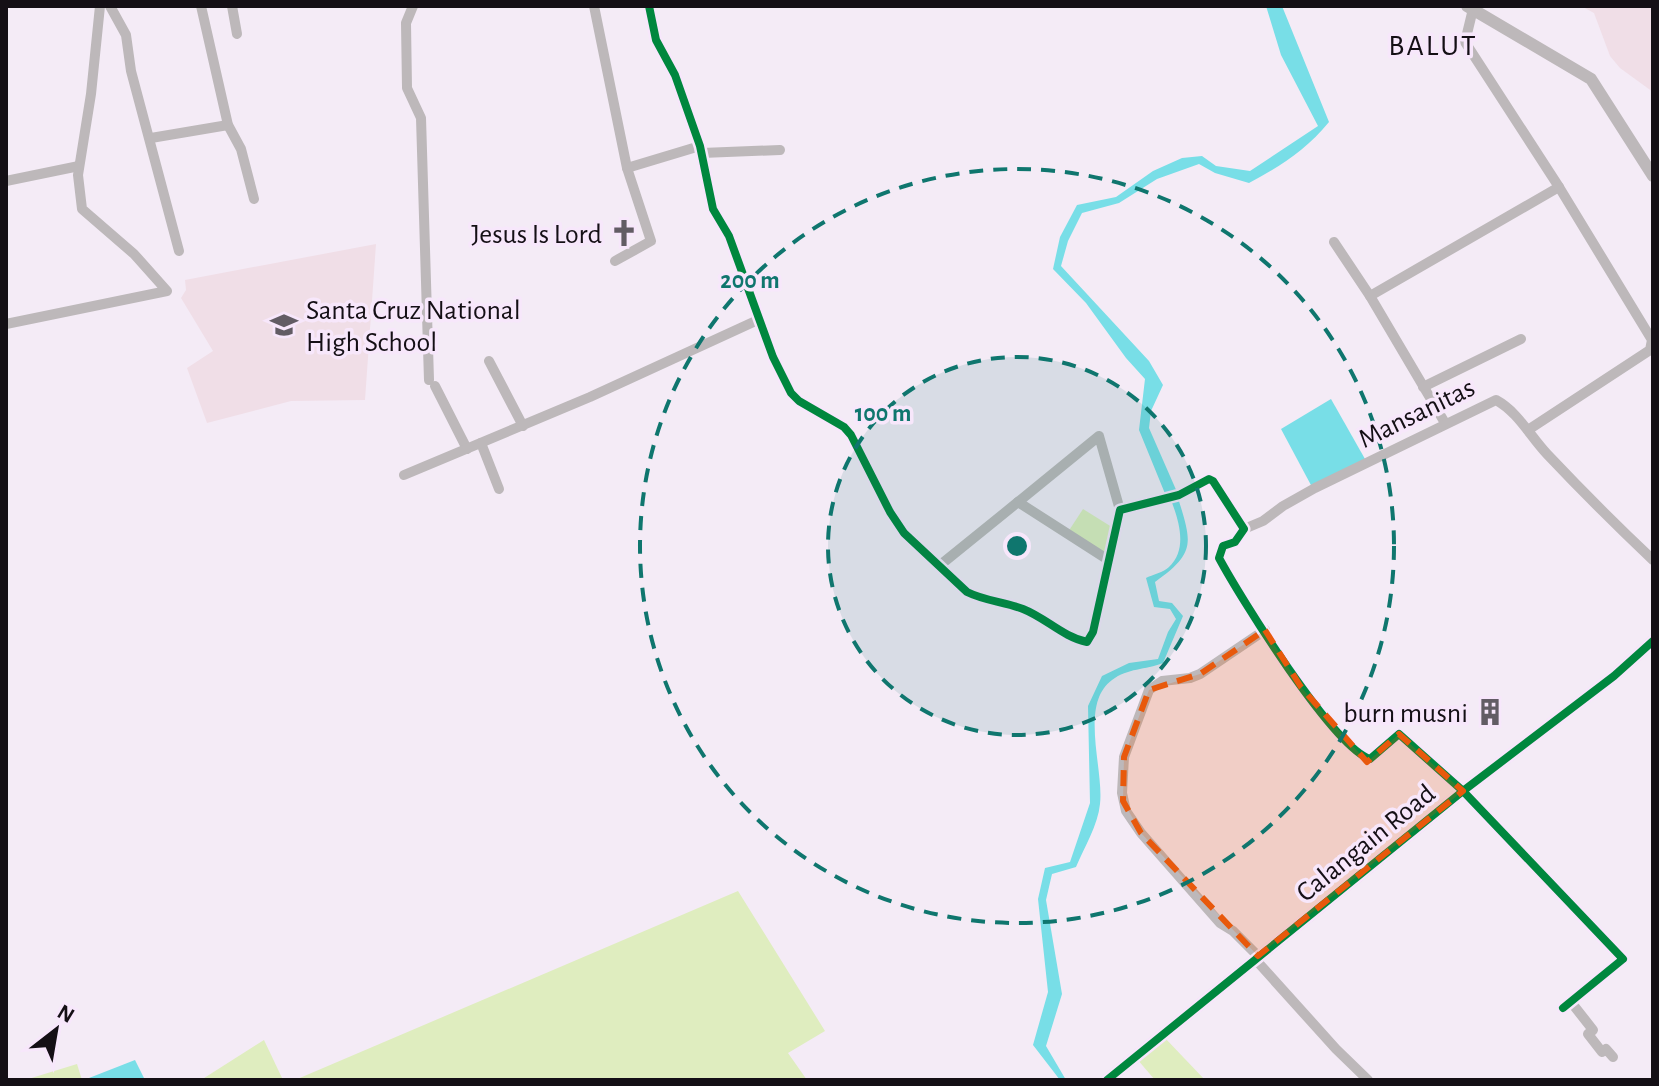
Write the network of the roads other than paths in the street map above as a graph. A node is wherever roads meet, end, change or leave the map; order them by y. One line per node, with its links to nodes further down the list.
1 (100, 6): 14 (street)
2 (110, 6): 11 (street)
3 (201, 6): 10 (street)
4 (232, 6): 9 (street)
5 (413, 6): 33 (street)
6 (594, 6): 15 (street)
7 (649, 6): 12 (street)
8 (1470, 8): 16 (street); 18 (street)
9 (237, 34)
10 (228, 125): 11 (street); 19 (street)
11 (151, 138): 21 (street)
12 (701, 150): 13 (street); 15 (street); 24 (street)
13 (780, 150)
14 (79, 166): 17 (street); 25 (street)
15 (627, 168): 22 (street)
16 (1653, 176)
17 (6, 181)
18 (1559, 187): 23 (street); 31 (street)
19 (254, 199)
20 (1334, 242): 23 (street)
21 (179, 251)
22 (615, 261)
23 (1370, 296): 28 (street)
24 (760, 319): 30 (street); 41 (street)
25 (6, 324)
26 (1521, 339): 28 (street)
27 (489, 361): 30 (street)
28 (1423, 387): 29 (street)
29 (1445, 423): 31 (street, Mansanitas); 38 (street, Mansanitas)
30 (523, 426): 32 (street)
31 (1528, 430): 39 (street, Mansanitas)
32 (481, 443): 33 (street); 35 (street)
33 (467, 449): 34 (street)
34 (404, 475)
35 (499, 489)
36 (1018, 502): 37 (street); 40 (street); 41 (street)
37 (1120, 510): 38 (street); 40 (street)
38 (1244, 529): 42 (street, Mansanitas)
39 (1653, 560)
40 (1110, 561): 41 (street)
41 (939, 566)
42 (1265, 630): 44 (street); 45 (street)
43 (1653, 641): 44 (street, Calangain Road)
44 (1463, 791): 45 (street, Calangain Road); 46 (street)
45 (1256, 958): 47 (street, Calangain Road); 48 (street)
46 (1613, 1057)
47 (1107, 1080)
48 (1368, 1080)

